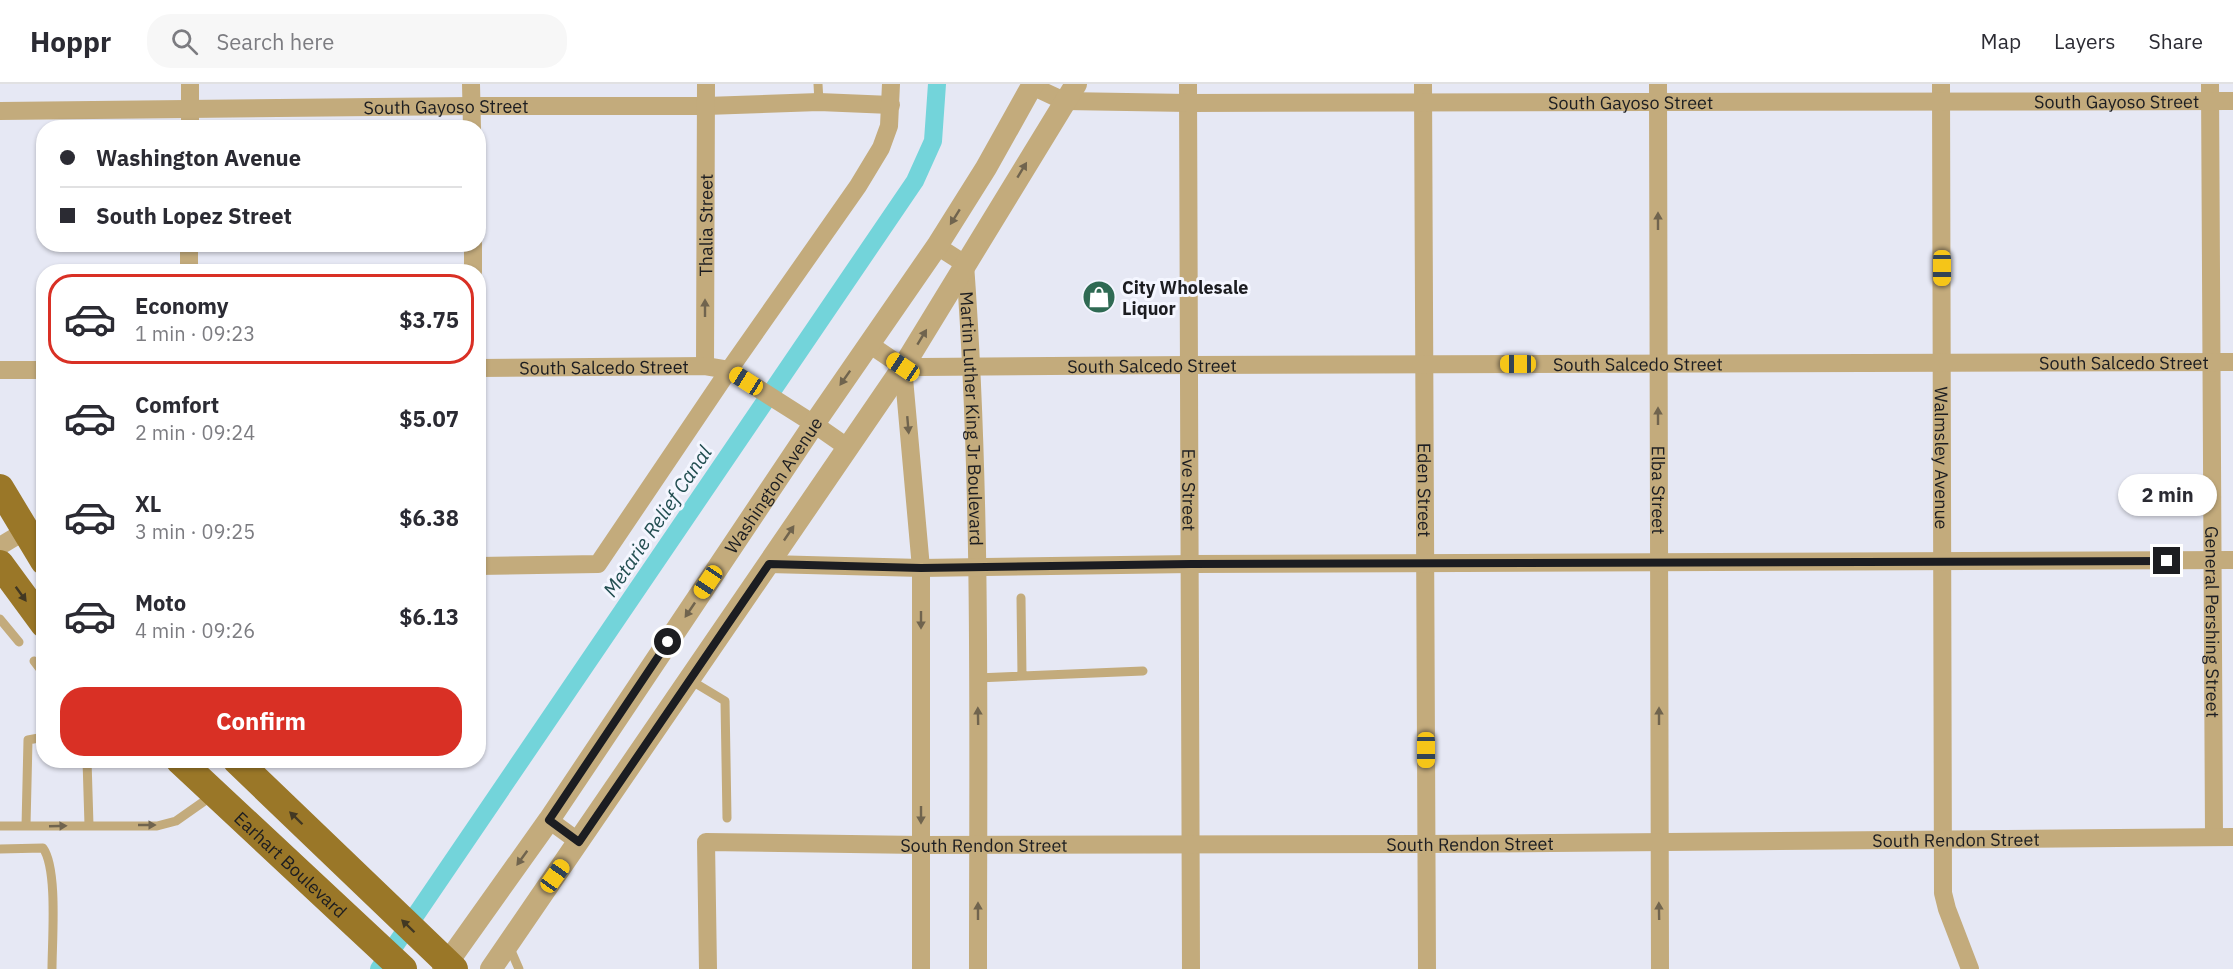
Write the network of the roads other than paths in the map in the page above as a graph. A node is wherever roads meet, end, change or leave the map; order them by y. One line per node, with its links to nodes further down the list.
1 (190, 84): 19 (street)
2 (471, 84): 17 (street)
3 (706, 84): 18 (street, Thalia Street)
4 (891, 84): 16 (street)
5 (1188, 84): 14 (street, Eve Street)
6 (1423, 84): 15 (street, Eden Street)
7 (1032, 85): 8 (street, South Gayoso Street); 23 (street, Washington Avenue, one-way to 23)
8 (1070, 92): 14 (street, South Gayoso Street); 24 (street, one-way to 8)
9 (819, 93): 16 (street, South Gayoso Street); 18 (street, South Gayoso Street)
10 (1658, 93): 11 (street, South Gayoso Street); 15 (street, South Gayoso Street); 30 (street, Elba Street, one-way to 10)
11 (1941, 93): 12 (street, South Gayoso Street); 28 (street, Walmsley Avenue)
12 (2210, 93): 13 (street, South Gayoso Street); 26 (street, General Pershing Street)
13 (2233, 101)
14 (1189, 103): 15 (street, South Gayoso Street); 31 (street, Eve Street)
15 (1423, 103): 29 (street, Eden Street)
16 (891, 105): 38 (street)
17 (471, 106): 18 (street, South Gayoso Street); 19 (street, South Gayoso Street); 22 (street)
18 (706, 106): 32 (street, Thalia Street, one-way to 18)
19 (190, 108): 20 (street, South Gayoso Street); 21 (street)
20 (0, 111)
21 (190, 120)
22 (472, 120)
23 (937, 246): 24 (street); 25 (street, Washington Avenue)
24 (966, 264): 33 (street, one-way to 24); 34 (street, Martin Luther King Jr Boulevard)
25 (869, 344): 33 (street); 39 (street, Washington Avenue, one-way to 39)
26 (2211, 362): 27 (street, South Salcedo Street); 28 (street, South Salcedo Street); 47 (street, General Pershing Street)
27 (2233, 362)
28 (1942, 363): 30 (street, South Salcedo Street); 46 (street, Walmsley Avenue)
29 (1424, 364): 30 (street, South Salcedo Street); 31 (street, South Salcedo Street); 51 (street, Eden Street)
30 (1658, 364): 52 (street, Elba Street, one-way to 30)
31 (1189, 365): 34 (street, South Salcedo Street); 50 (street, Eve Street)
32 (705, 366): 35 (street, South Salcedo Street); 38 (street, South Salcedo Street)
33 (903, 367): 34 (street, South Salcedo Street); 40 (street); 54 (street, one-way to 54)
34 (973, 367): 55 (street, Martin Luther King Jr Boulevard)
35 (486, 368)
36 (0, 370): 37 (street)
37 (36, 370)
38 (729, 370): 39 (street); 53 (street)
39 (814, 424): 40 (street); 72 (street, Washington Avenue, one-way to 72)
40 (847, 447): 49 (street, one-way to 40)
41 (0, 488): 42 (main road)
42 (25, 531): 43 (street); 44 (main road)
43 (0, 546)
44 (36, 548)
45 (2233, 560): 47 (street)
46 (1943, 561): 47 (street); 52 (street); 78 (street, Walmsley Avenue)
47 (2212, 561): 76 (street, General Pershing Street)
48 (0, 564): 57 (main road, one-way to 57)
49 (769, 564): 54 (street); 65 (street)
50 (1191, 564): 51 (street); 55 (street); 81 (street, Eve Street)
51 (1425, 564): 52 (street); 83 (street, Eden Street)
52 (1659, 564): 79 (street, Elba Street, one-way to 52)
53 (486, 566)
54 (921, 568): 55 (street); 84 (street, one-way to 84)
55 (976, 568): 64 (street, Martin Luther King Jr Boulevard)
56 (1021, 598): 63 (lane)
57 (36, 613)
58 (0, 619): 59 (lane)
59 (19, 642)
60 (34, 661): 61 (lane)
61 (36, 664)
62 (1143, 671): 63 (lane)
63 (1022, 676): 64 (lane)
64 (977, 678): 82 (street, Martin Luther King Jr Boulevard, one-way to 64)
65 (690, 680): 71 (lane); 80 (street)
66 (36, 738): 75 (lane)
67 (87, 768): 73 (lane)
68 (187, 768): 70 (main road, Earhart Boulevard)
69 (244, 768): 86 (main road, Earhart Boulevard, one-way to 69)
70 (214, 793): 73 (lane, one-way to 70); 87 (main road, Earhart Boulevard)
71 (727, 818)
72 (549, 820): 80 (street); 89 (street, Washington Avenue, one-way to 89)
73 (89, 825): 75 (lane, one-way to 73)
74 (0, 826): 75 (lane)
75 (26, 826)
76 (2214, 836): 77 (street, South Rendon Street); 78 (street, South Rendon Street)
77 (2233, 837)
78 (1942, 839): 79 (street, South Rendon Street); 100 (street, Walmsley Avenue)
79 (1659, 841): 83 (street, South Rendon Street); 99 (street, Elba Street, one-way to 79)
80 (579, 842): 88 (street)
81 (1190, 843): 82 (street, South Rendon Street); 83 (street, South Rendon Street); 97 (street, Eve Street)
82 (978, 844): 84 (street, South Rendon Street); 96 (street, Martin Luther King Jr Boulevard, one-way to 82)
83 (1426, 844): 98 (street, Eden Street)
84 (921, 845): 94 (street, South Rendon Street); 95 (street)
85 (0, 849): 90 (lane)
86 (329, 850): 87 (main road); 89 (main road, Earhart Boulevard, one-way to 86)
87 (305, 876): 91 (main road, Earhart Boulevard)
88 (508, 943): 92 (street); 93 (lane)
89 (444, 963)
90 (52, 969)
91 (403, 969)
92 (490, 969)
93 (519, 969)
94 (708, 969)
95 (921, 969)
96 (978, 969)
97 (1191, 969)
98 (1427, 969)
99 (1660, 969)
100 (1970, 969)

